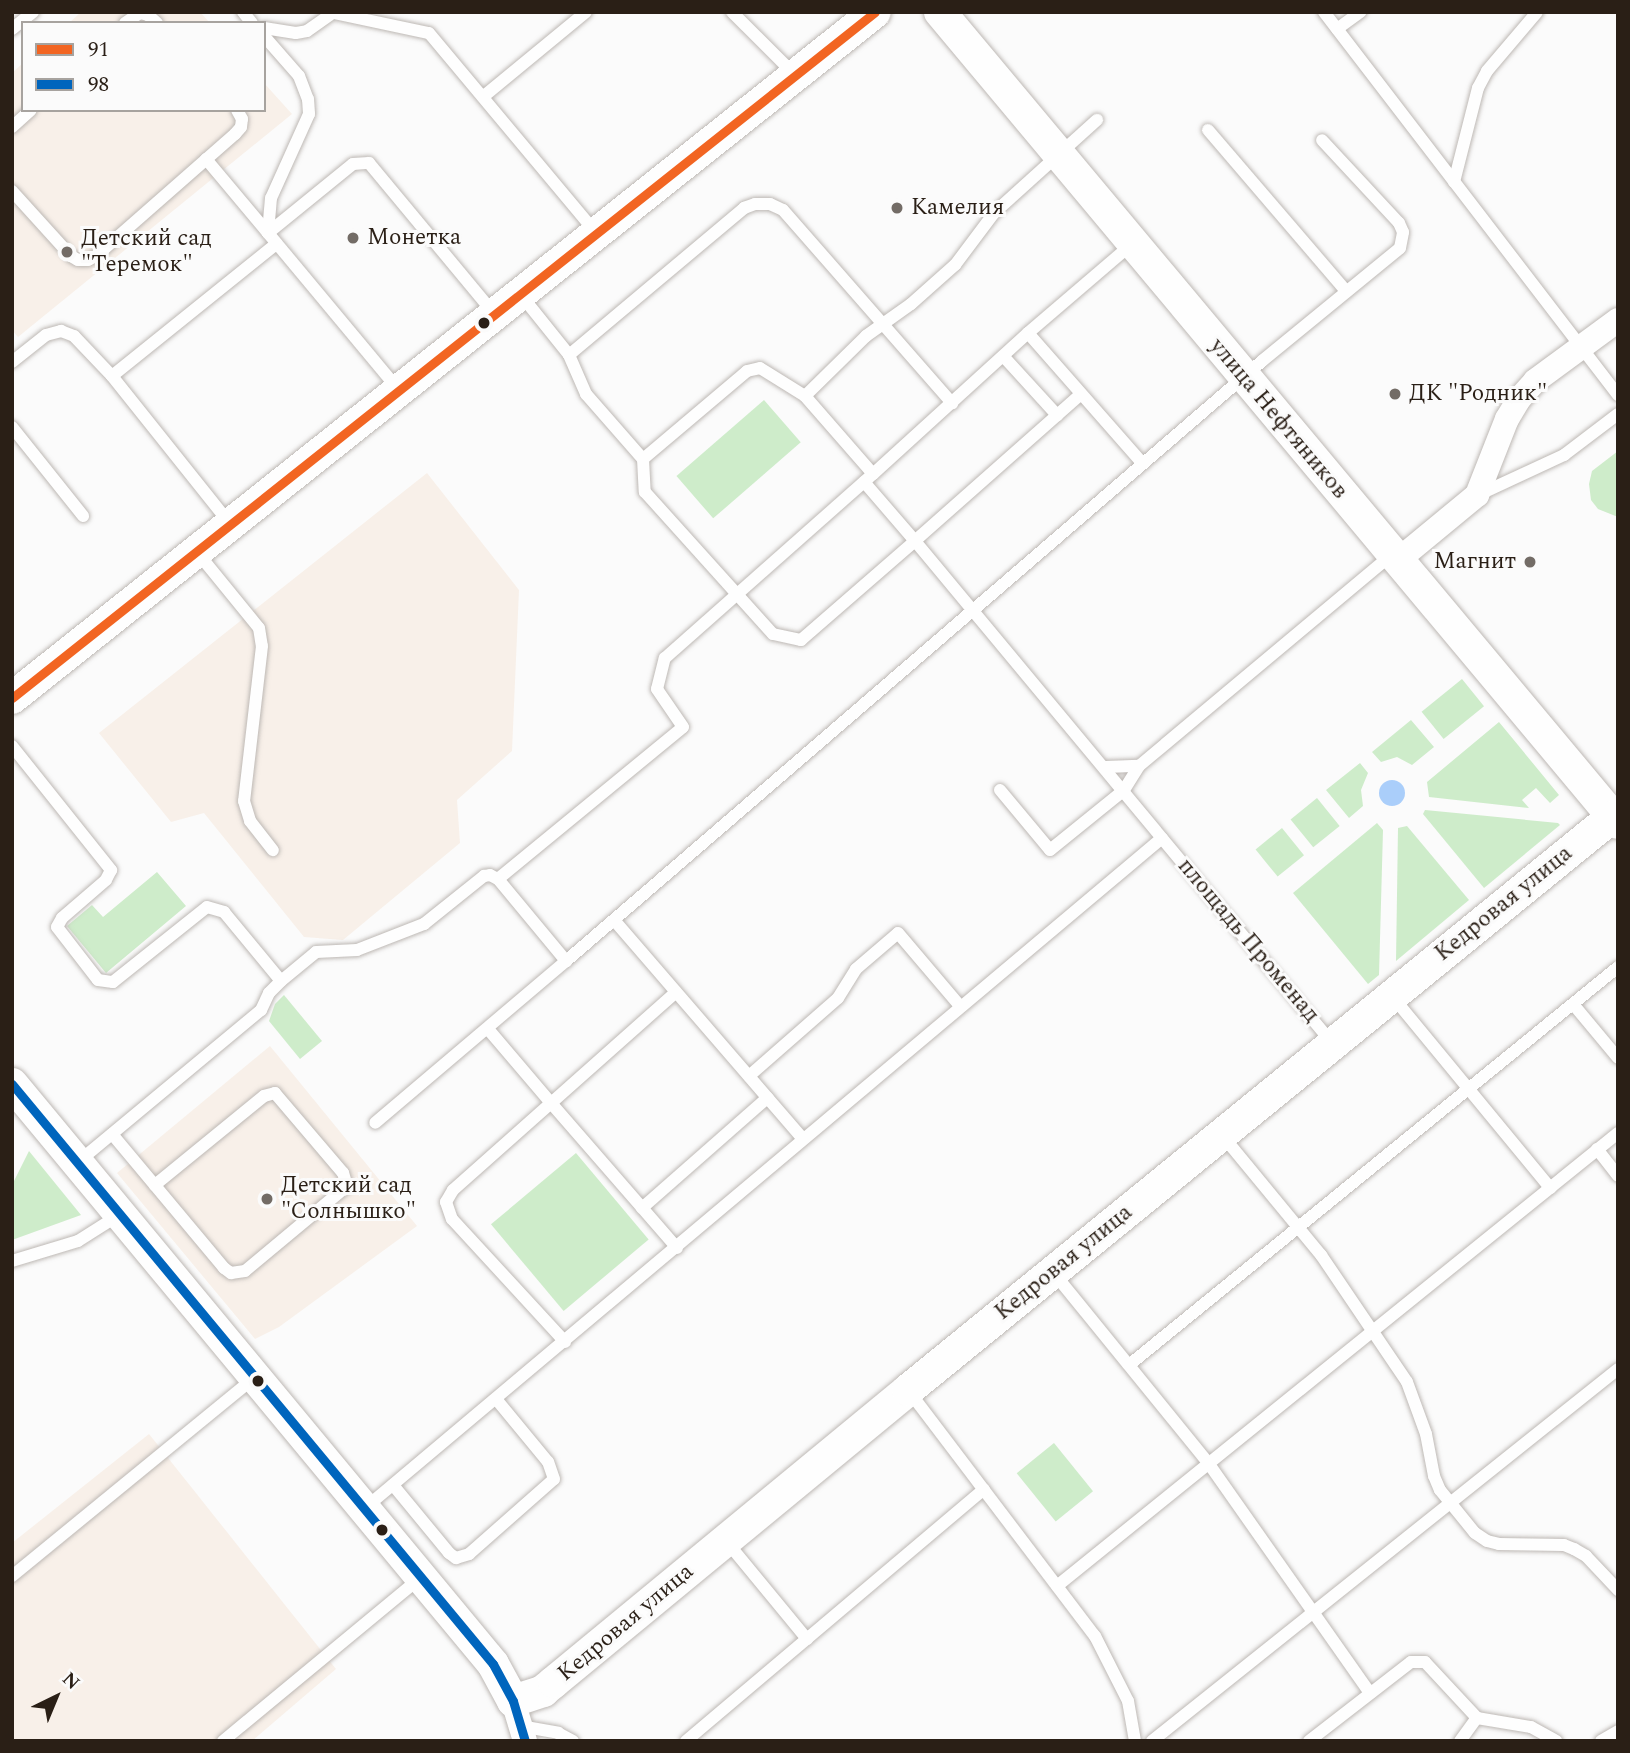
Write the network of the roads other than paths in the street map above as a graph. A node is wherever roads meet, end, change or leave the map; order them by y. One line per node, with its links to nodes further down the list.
1 (586, 12): 15 (lane)
2 (732, 12): 14 (lane)
3 (875, 12): 14 (street)
4 (940, 12): 22 (street, улица Нефтяников)
5 (1324, 12): 12 (lane)
6 (1360, 12): 12 (lane)
7 (1537, 12): 24 (lane)
8 (330, 13): 11 (lane); 15 (lane)
9 (128, 21): 10 (lane)
10 (155, 21)
11 (266, 28)
12 (1337, 29): 24 (lane)
13 (266, 38): 26 (lane)
14 (796, 76): 27 (street)
15 (484, 96): 27 (lane)
16 (29, 112): 19 (lane)
17 (238, 112): 23 (lane)
18 (1097, 120): 22 (lane)
19 (12, 127)
20 (1209, 131): 30 (lane)
21 (1322, 140): 30 (lane)
22 (1059, 157): 29 (street, улица Нефтяников); 34 (lane)
23 (206, 159): 25 (lane); 26 (lane)
24 (1454, 182): 36 (lane)
25 (12, 191)
26 (268, 233): 28 (lane); 32 (lane)
27 (597, 234): 31 (street)
28 (276, 244): 40 (lane); 42 (lane)
29 (1132, 244): 35 (lane); 41 (street, улица Нефтяников)
30 (1346, 291): 41 (lane)
31 (521, 295): 32 (street); 37 (lane)
32 (495, 315): 42 (street)
33 (1618, 320): 36 (street)
34 (884, 324): 37 (lane); 45 (lane); 46 (lane)
35 (1028, 333): 38 (lane); 43 (lane)
36 (1580, 347): 44 (lane); 53 (street)
37 (569, 355): 50 (lane)
38 (1004, 358): 46 (lane); 48 (lane)
39 (12, 362): 40 (lane)
40 (113, 376): 55 (lane)
41 (1244, 378): 51 (lane); 58 (street, улица Нефтяников)
42 (399, 391): 55 (street)
43 (1081, 394): 48 (lane); 51 (lane)
44 (1618, 395)
45 (805, 396): 50 (lane, площадь Променад); 52 (lane, площадь Променад)
46 (952, 403): 52 (lane)
47 (1618, 414): 53 (lane)
48 (1057, 415): 56 (lane)
49 (12, 427): 54 (lane)
50 (643, 459): 59 (lane)
51 (1143, 464): 60 (lane)
52 (868, 478): 56 (lane, площадь Променад); 59 (lane)
53 (1477, 495): 58 (street)
54 (83, 516)
55 (231, 525): 57 (street)
56 (915, 541): 59 (lane); 60 (lane, площадь Променад)
57 (197, 552): 61 (street); 69 (lane)
58 (1394, 558): 63 (lane); 67 (street, улица Нефтяников)
59 (737, 594): 70 (lane)
60 (975, 610): 64 (lane, площадь Променад); 71 (lane)
61 (12, 698)
62 (12, 746): 74 (lane)
63 (1139, 766): 64 (lane); 66 (lane)
64 (1106, 767): 66 (lane, площадь Променад)
65 (1000, 790): 66 (lane)
66 (1124, 790): 68 (lane, площадь Променад)
67 (1615, 820): 76 (street, Кедровая улица)
68 (1162, 838): 78 (lane); 80 (lane, площадь Променад)
69 (273, 850)
70 (498, 879): 72 (lane); 74 (lane)
71 (614, 920): 72 (lane); 75 (lane)
72 (566, 961): 79 (lane)
73 (1618, 967): 77 (lane)
74 (281, 981): 89 (lane)
75 (675, 993): 82 (lane); 86 (lane)
76 (1392, 996): 80 (street, Кедровая улица); 84 (lane)
77 (1573, 1004): 81 (lane); 84 (lane)
78 (960, 1006): 82 (lane); 91 (lane)
79 (488, 1029): 86 (lane); 87 (lane)
80 (1333, 1045): 90 (street, Кедровая улица)
81 (1618, 1058)
82 (748, 1076): 85 (lane)
83 (12, 1084): 93 (street)
84 (1469, 1089): 96 (lane); 99 (lane)
85 (767, 1098): 91 (lane); 97 (lane)
86 (551, 1103): 97 (lane); 104 (lane)
87 (374, 1123)
88 (1618, 1133): 92 (lane)
89 (112, 1134): 93 (lane); 95 (lane)
90 (1221, 1135): 99 (lane); 102 (street, Кедровая улица)
91 (803, 1139): 100 (lane)
92 (1597, 1149): 94 (lane); 96 (lane)
93 (77, 1163): 98 (street)
94 (1618, 1176)
95 (155, 1185): 95 (lane)
96 (1550, 1188): 103 (lane)
97 (642, 1208): 100 (lane)
98 (120, 1214): 101 (lane); 107 (street)
99 (1300, 1229): 103 (lane); 105 (lane)
100 (677, 1248): 104 (lane)
101 (12, 1261)
102 (1053, 1272): 105 (lane); 108 (street, Кедровая улица)
103 (1372, 1332): 110 (lane); 113 (lane)
104 (565, 1342): 109 (lane)
105 (1129, 1365): 110 (lane)
106 (1618, 1369): 113 (lane)
107 (255, 1377): 114 (street); 116 (lane)
108 (908, 1390): 112 (lane); 115 (street, Кедровая улица)
109 (496, 1399): 111 (lane); 111 (lane)
110 (1209, 1464): 118 (lane); 120 (lane)
111 (393, 1485): 114 (lane)
112 (984, 1489): 118 (lane); 121 (lane)
113 (1449, 1502): 119 (lane); 120 (lane)
114 (365, 1508): 117 (street)
115 (726, 1540): 121 (lane); 124 (street, Кедровая улица)
116 (12, 1576)
117 (422, 1577): 124 (street); 125 (lane)
118 (1057, 1586): 128 (lane)
119 (1618, 1590)
120 (1311, 1611): 122 (lane); 129 (lane)
121 (807, 1639): 127 (lane)
122 (1370, 1693): 123 (lane); 130 (lane)
123 (1477, 1718): 131 (lane); 132 (lane)
124 (519, 1723): 126 (lane)
125 (223, 1741)
126 (573, 1741)
127 (686, 1741)
128 (1135, 1741)
129 (1152, 1741)
130 (1310, 1741)
131 (1460, 1741)
132 (1556, 1741)

